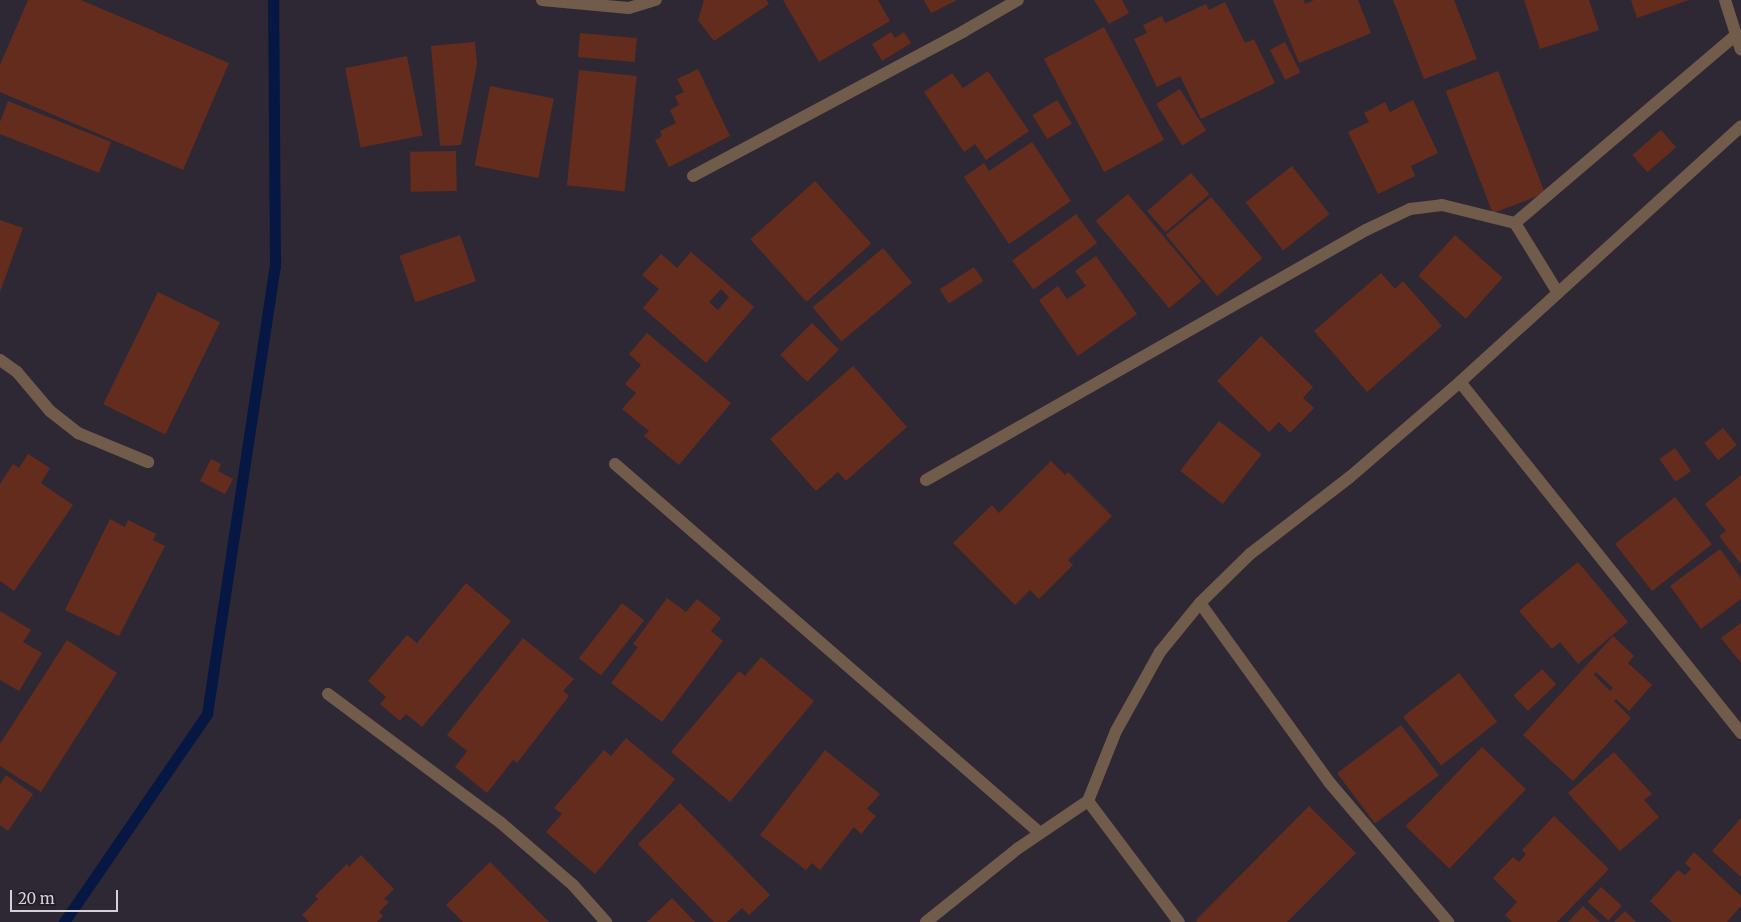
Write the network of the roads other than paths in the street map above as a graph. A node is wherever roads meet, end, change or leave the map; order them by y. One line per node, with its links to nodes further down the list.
1 (542, 0): 2 (street)
2 (656, 0)
3 (1018, 0): 8 (street)
4 (1725, 0): 5 (street)
5 (1736, 35): 6 (street); 9 (street)
6 (1741, 50)
7 (1741, 126): 10 (street)
8 (692, 176)
9 (1515, 223): 10 (street); 15 (street)
10 (1558, 293): 12 (street)
11 (0, 360): 13 (street)
12 (1460, 382): 16 (street); 18 (street)
13 (148, 462)
14 (615, 464): 20 (street)
15 (926, 480)
16 (1200, 603): 19 (street); 24 (street)
17 (328, 694): 21 (street)
18 (1741, 734)
19 (1088, 801): 20 (street); 23 (street)
20 (1040, 833): 22 (street)
21 (606, 922)
22 (926, 922)
23 (1179, 922)
24 (1448, 922)

